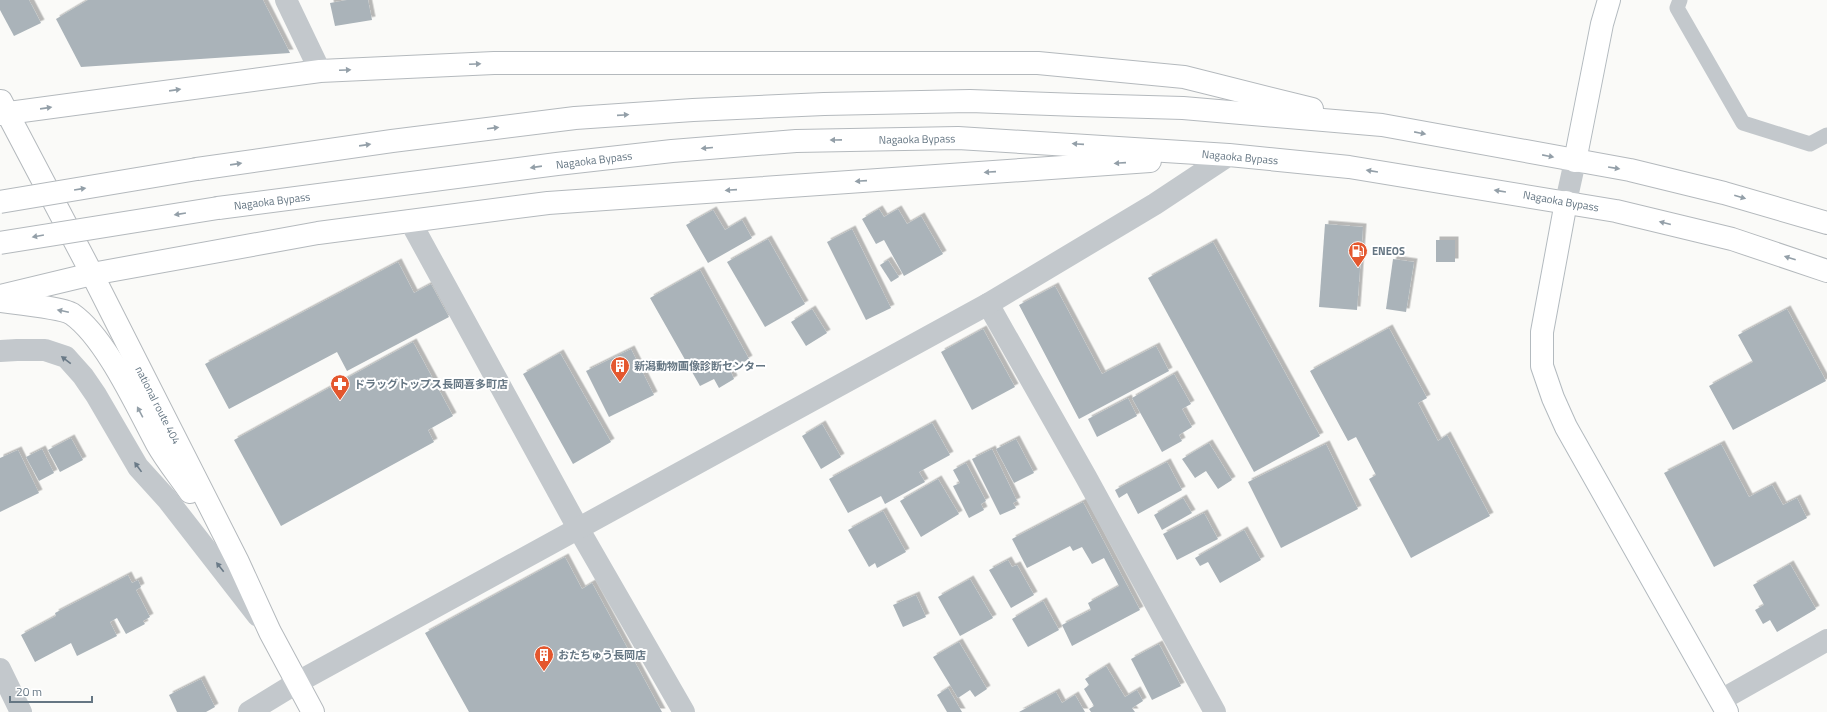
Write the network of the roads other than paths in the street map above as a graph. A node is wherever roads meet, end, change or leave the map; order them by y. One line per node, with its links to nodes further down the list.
1 (286, 0): 4 (street)
2 (1609, 0): 9 (main road)
3 (1680, 0): 7 (lane)
4 (320, 71): 5 (main road, one-way to 4); 6 (main road, one-way to 6)
5 (2, 108): 16 (main road, national route 404)
6 (1382, 125): 9 (main road, one-way to 9); 10 (main road, one-way to 6, bridge)
7 (1827, 135)
8 (1229, 155): 11 (main road, Nagaoka Bypass, one-way to 8); 12 (main road, one-way to 12); 14 (main road, Nagaoka Bypass, one-way to 14, bridge); 19 (street)
9 (1575, 161): 11 (street); 13 (main road, one-way to 13)
10 (0, 202)
11 (1566, 202): 15 (main road, Nagaoka Bypass, one-way to 11); 27 (main road)
12 (410, 221): 16 (main road); 21 (street)
13 (1827, 223)
14 (0, 243)
15 (1827, 271)
16 (92, 274): 17 (main road); 22 (main road, national route 404)
17 (0, 296)
18 (0, 301): 22 (main road, one-way to 18)
19 (988, 304): 21 (street); 32 (street)
20 (0, 351): 23 (street, one-way to 20)
21 (578, 528): 26 (street); 31 (street)
22 (238, 562): 23 (main road, national route 404)
23 (270, 632): 26 (main road, national route 404)
24 (1827, 640): 27 (street)
25 (0, 669): 28 (street)
26 (298, 682): 29 (street); 30 (main road, national route 404)
27 (1724, 706)
28 (21, 712)
29 (249, 712)
30 (314, 712)
31 (684, 712)
32 (1215, 712)

